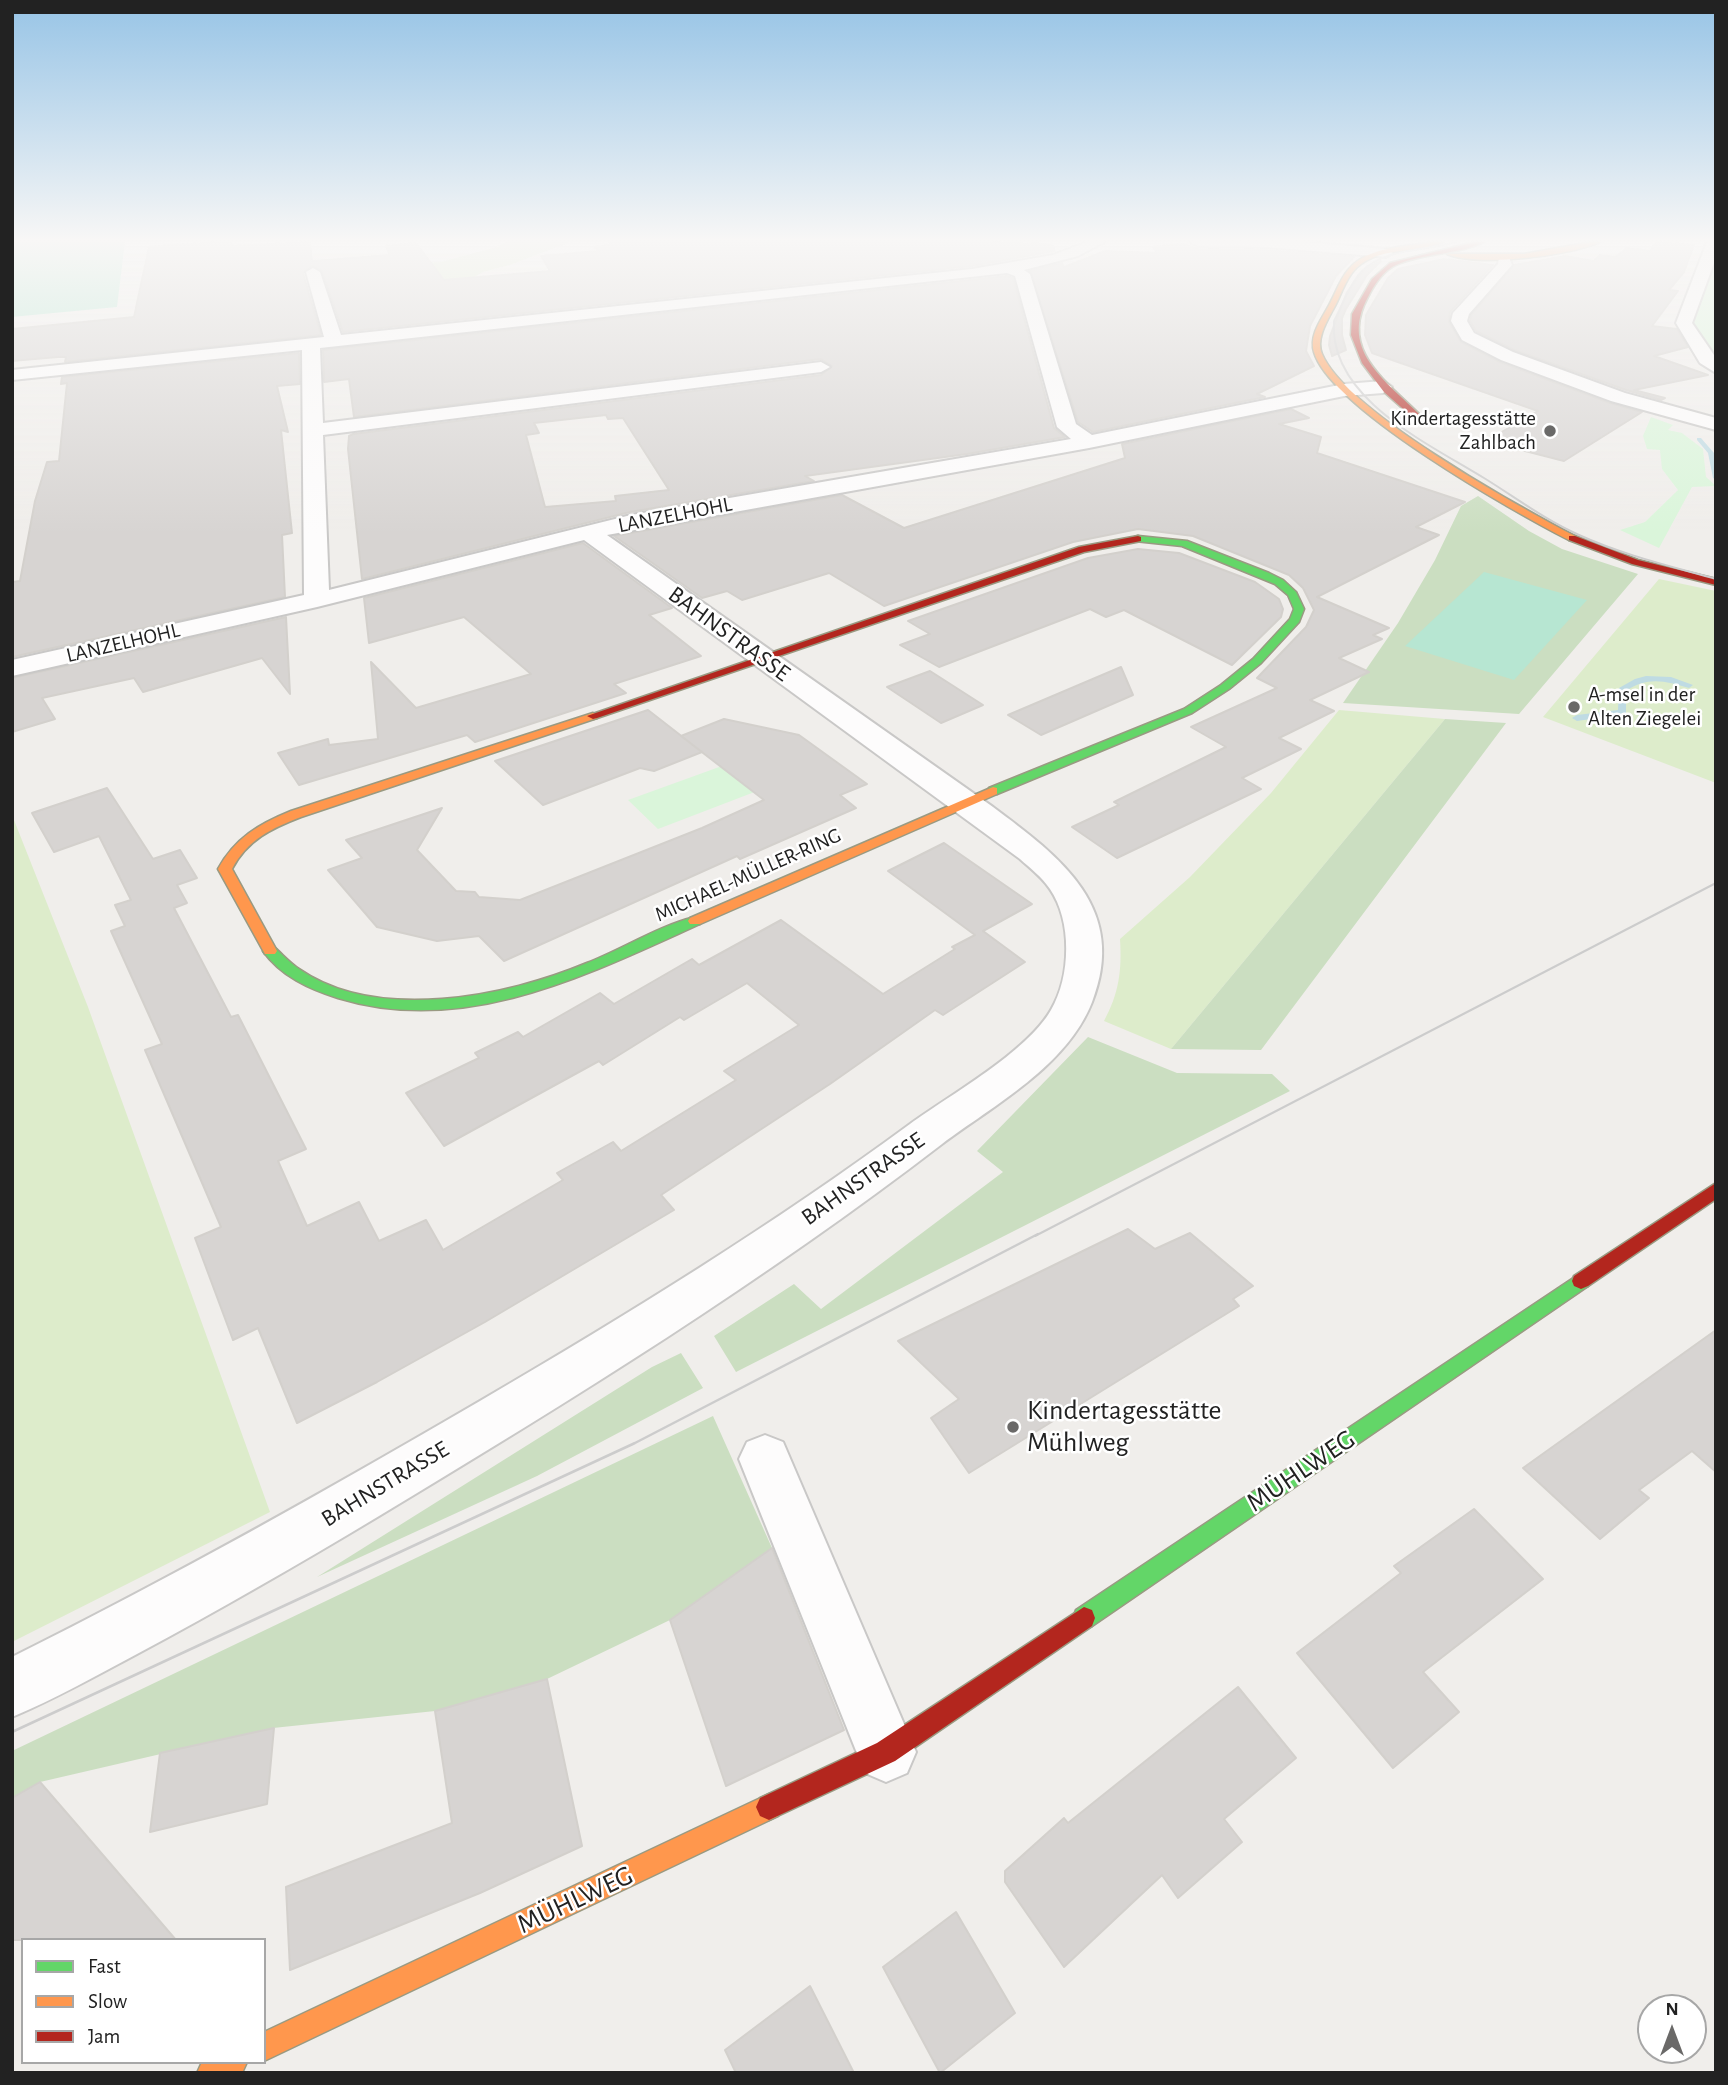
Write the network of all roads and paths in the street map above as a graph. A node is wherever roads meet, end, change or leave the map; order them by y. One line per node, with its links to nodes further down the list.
1 (350, 339): 7 (street)
2 (1041, 339): 17 (street)
3 (1318, 339): 13 (street)
4 (1355, 339): 12 (street)
5 (1474, 339): 14 (street)
6 (1694, 339): 10 (street)
7 (334, 341): 8 (street)
8 (311, 344): 11 (street); 16 (street)
9 (821, 367): 16 (street)
10 (1716, 368)
11 (12, 375)
12 (1383, 387): 13 (street, LANZELHOHL); 15 (street)
13 (1344, 390): 17 (street, LANZELHOHL); 21 (street)
14 (1716, 424)
15 (1434, 428)
16 (315, 430): 22 (street)
17 (1089, 442): 18 (street, LANZELHOHL)
18 (589, 533): 22 (street, LANZELHOHL); 23 (street, BAHNSTRASSE)
19 (1649, 549): 20 (street)
20 (1716, 565)
21 (1716, 582)
22 (317, 600): 24 (street, LANZELHOHL)
23 (763, 660): 25 (street, BAHNSTRASSE); 25 (street, MICHAEL-MÜLLER-RING); 25 (street, MICHAEL-MÜLLER-RING)
24 (12, 668)
25 (967, 802): 28 (street, BAHNSTRASSE)
26 (1716, 1189): 29 (street, MÜHLWEG)
27 (765, 1459): 29 (street)
28 (12, 1688)
29 (886, 1752): 30 (street, MÜHLWEG)
30 (266, 2047)
31 (229, 2064): 32 (street)
32 (211, 2073)

